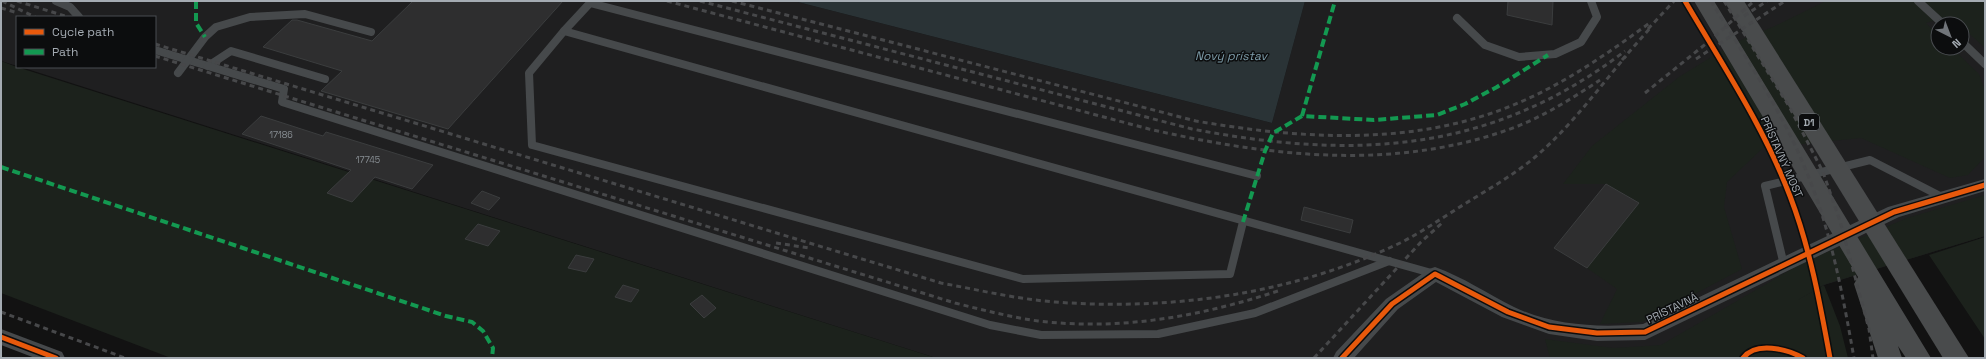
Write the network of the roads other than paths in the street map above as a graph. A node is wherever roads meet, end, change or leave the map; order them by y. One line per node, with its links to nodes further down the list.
1 (56, 1): 6 (lane)
2 (1592, 1): 8 (lane)
3 (1704, 1): 22 (highway, PRÍSTAVNÝ MOST / D1)
4 (1734, 1): 31 (highway, D1)
5 (1918, 1): 7 (lane)
6 (78, 16)
7 (1935, 16)
8 (1457, 18)
9 (564, 31): 18 (lane); 21 (lane); 21 (lane)
10 (371, 32): 13 (lane)
11 (156, 50): 13 (lane)
12 (1970, 50): 14 (lane)
13 (187, 60): 15 (lane); 16 (lane)
14 (1985, 64)
15 (208, 66): 17 (lane); 23 (lane)
16 (178, 73)
17 (325, 79)
18 (1257, 176)
19 (1985, 185): 20 (street, PRÍSTAVNÁ)
20 (1942, 197): 24 (street, PRÍSTAVNÁ); 24 (lane)
21 (1244, 222): 23 (lane)
22 (1856, 251): 29 (highway); 30 (highway, D1)
23 (1389, 261): 25 (lane)
24 (1784, 265): 25 (street, PRÍSTAVNÁ)
25 (1435, 274): 28 (street)
26 (1, 337): 27 (street)
27 (56, 358)
28 (1342, 358)
29 (1890, 358)
30 (1919, 358)
31 (1957, 358)

